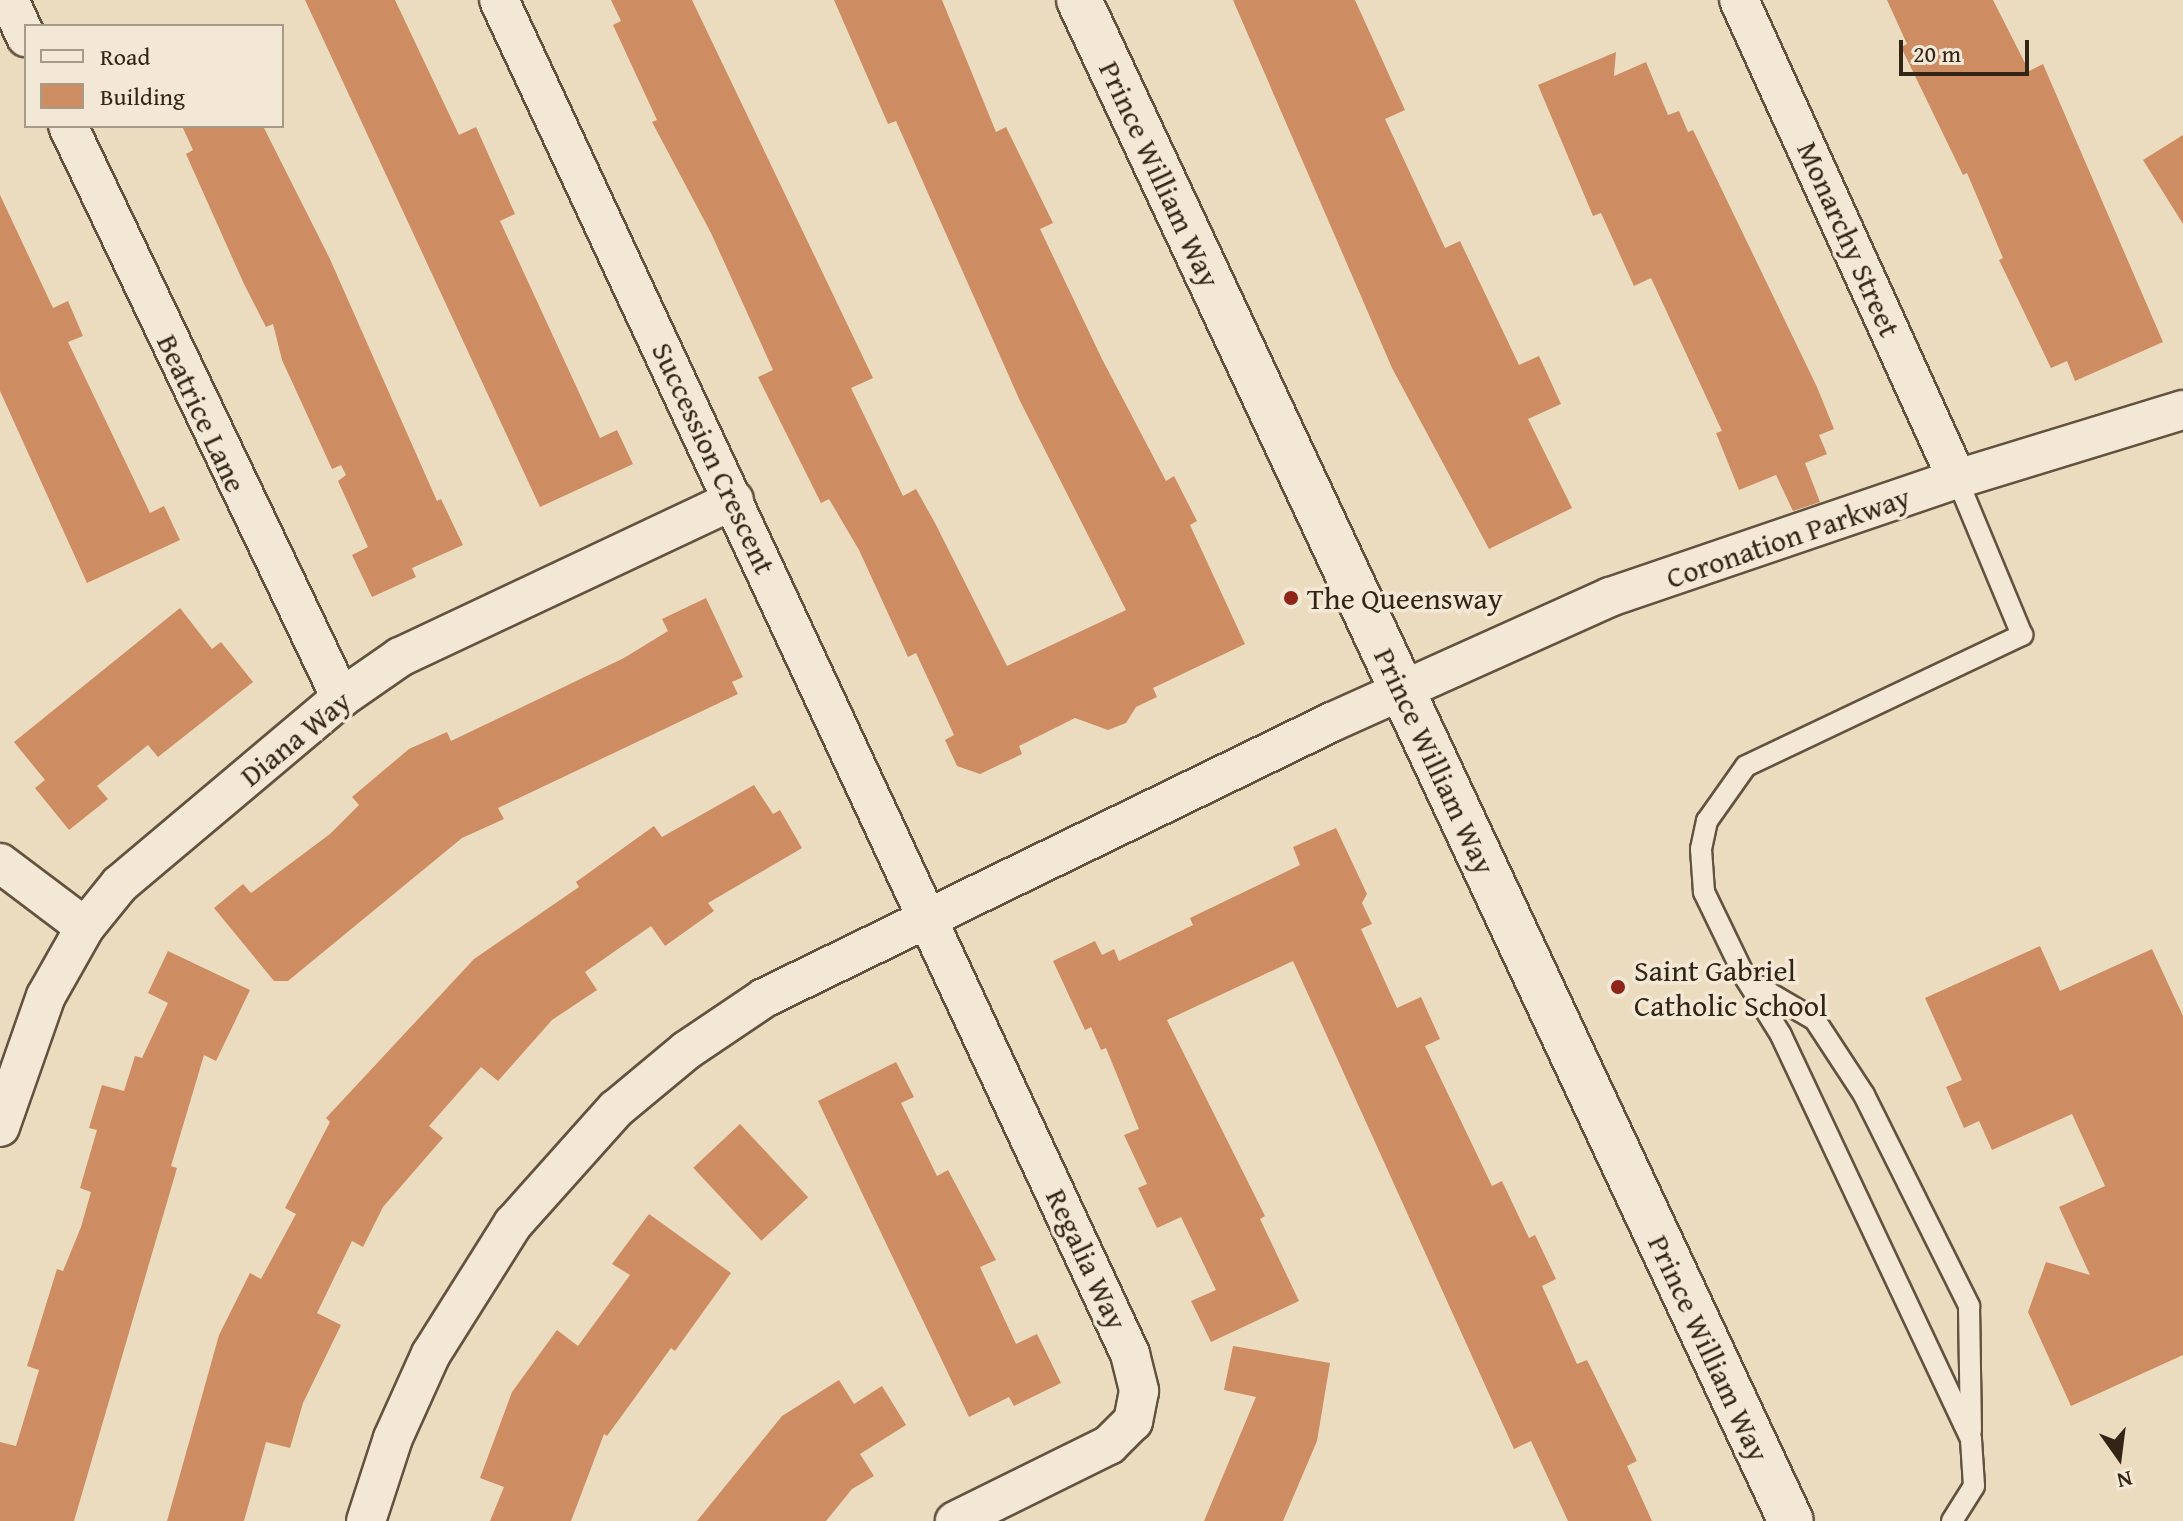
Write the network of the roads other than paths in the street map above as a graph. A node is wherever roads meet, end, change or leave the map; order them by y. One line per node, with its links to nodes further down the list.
1 (9, 0): 5 (street)
2 (499, 0): 9 (street, Succession Crescent)
3 (1079, 0): 10 (street, Prince William Way)
4 (1739, 0): 8 (street, Monarchy Street)
5 (24, 33)
6 (69, 128): 11 (street, Beatrice Lane)
7 (2183, 410): 8 (street, Coronation Parkway)
8 (1957, 479): 10 (street, Coronation Parkway); 15 (lane)
9 (734, 500): 11 (street, Diana Way); 13 (street, Succession Crescent)
10 (1402, 690): 13 (street); 20 (street, Prince William Way)
11 (341, 698): 14 (street, Diana Way)
12 (0, 863): 14 (street)
13 (928, 916): 18 (street); 19 (street, Regalia Way)
14 (85, 927): 16 (street, Diana Way)
15 (1746, 979): 17 (lane); 17 (lane)
16 (0, 1127)
17 (1971, 1439): 21 (lane)
18 (366, 1521)
19 (955, 1521)
20 (1791, 1521)
21 (1952, 1521)

